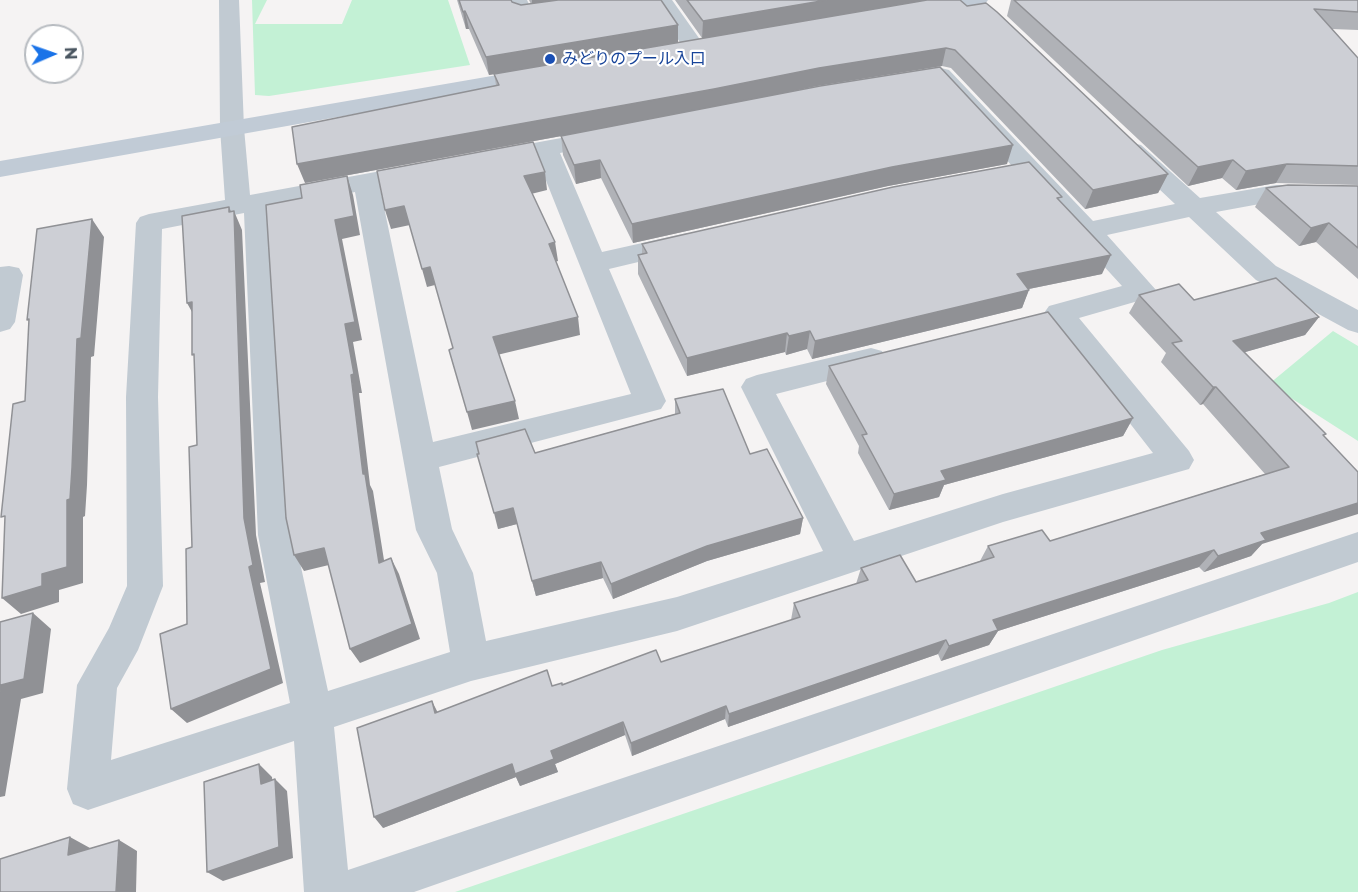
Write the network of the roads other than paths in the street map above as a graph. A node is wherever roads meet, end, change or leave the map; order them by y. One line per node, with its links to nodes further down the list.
1 (229, 0): 10 (street)
2 (517, 0): 3 (street)
3 (624, 0)
4 (662, 0): 8 (street)
5 (974, 0): 6 (street); 7 (street)
6 (893, 14)
7 (995, 19)
8 (672, 52)
9 (556, 72): 10 (street)
10 (232, 128): 13 (street); 16 (street)
11 (1119, 137): 17 (street)
12 (546, 149): 14 (street); 18 (street); 20 (street)
13 (0, 169)
14 (366, 181): 16 (street); 25 (street)
15 (1358, 195): 17 (street)
16 (247, 203): 29 (street); 29 (street)
17 (1193, 208): 18 (street); 23 (street)
18 (1088, 231): 27 (street)
19 (706, 237): 20 (street)
20 (593, 263): 25 (street)
21 (0, 277): 22 (street)
22 (0, 322)
23 (1358, 323)
24 (896, 353): 27 (street)
25 (419, 459): 28 (street)
26 (1358, 547): 31 (street)
27 (845, 559): 28 (street)
28 (471, 663): 29 (street)
29 (313, 716): 30 (street)
30 (327, 892)
31 (349, 892)

